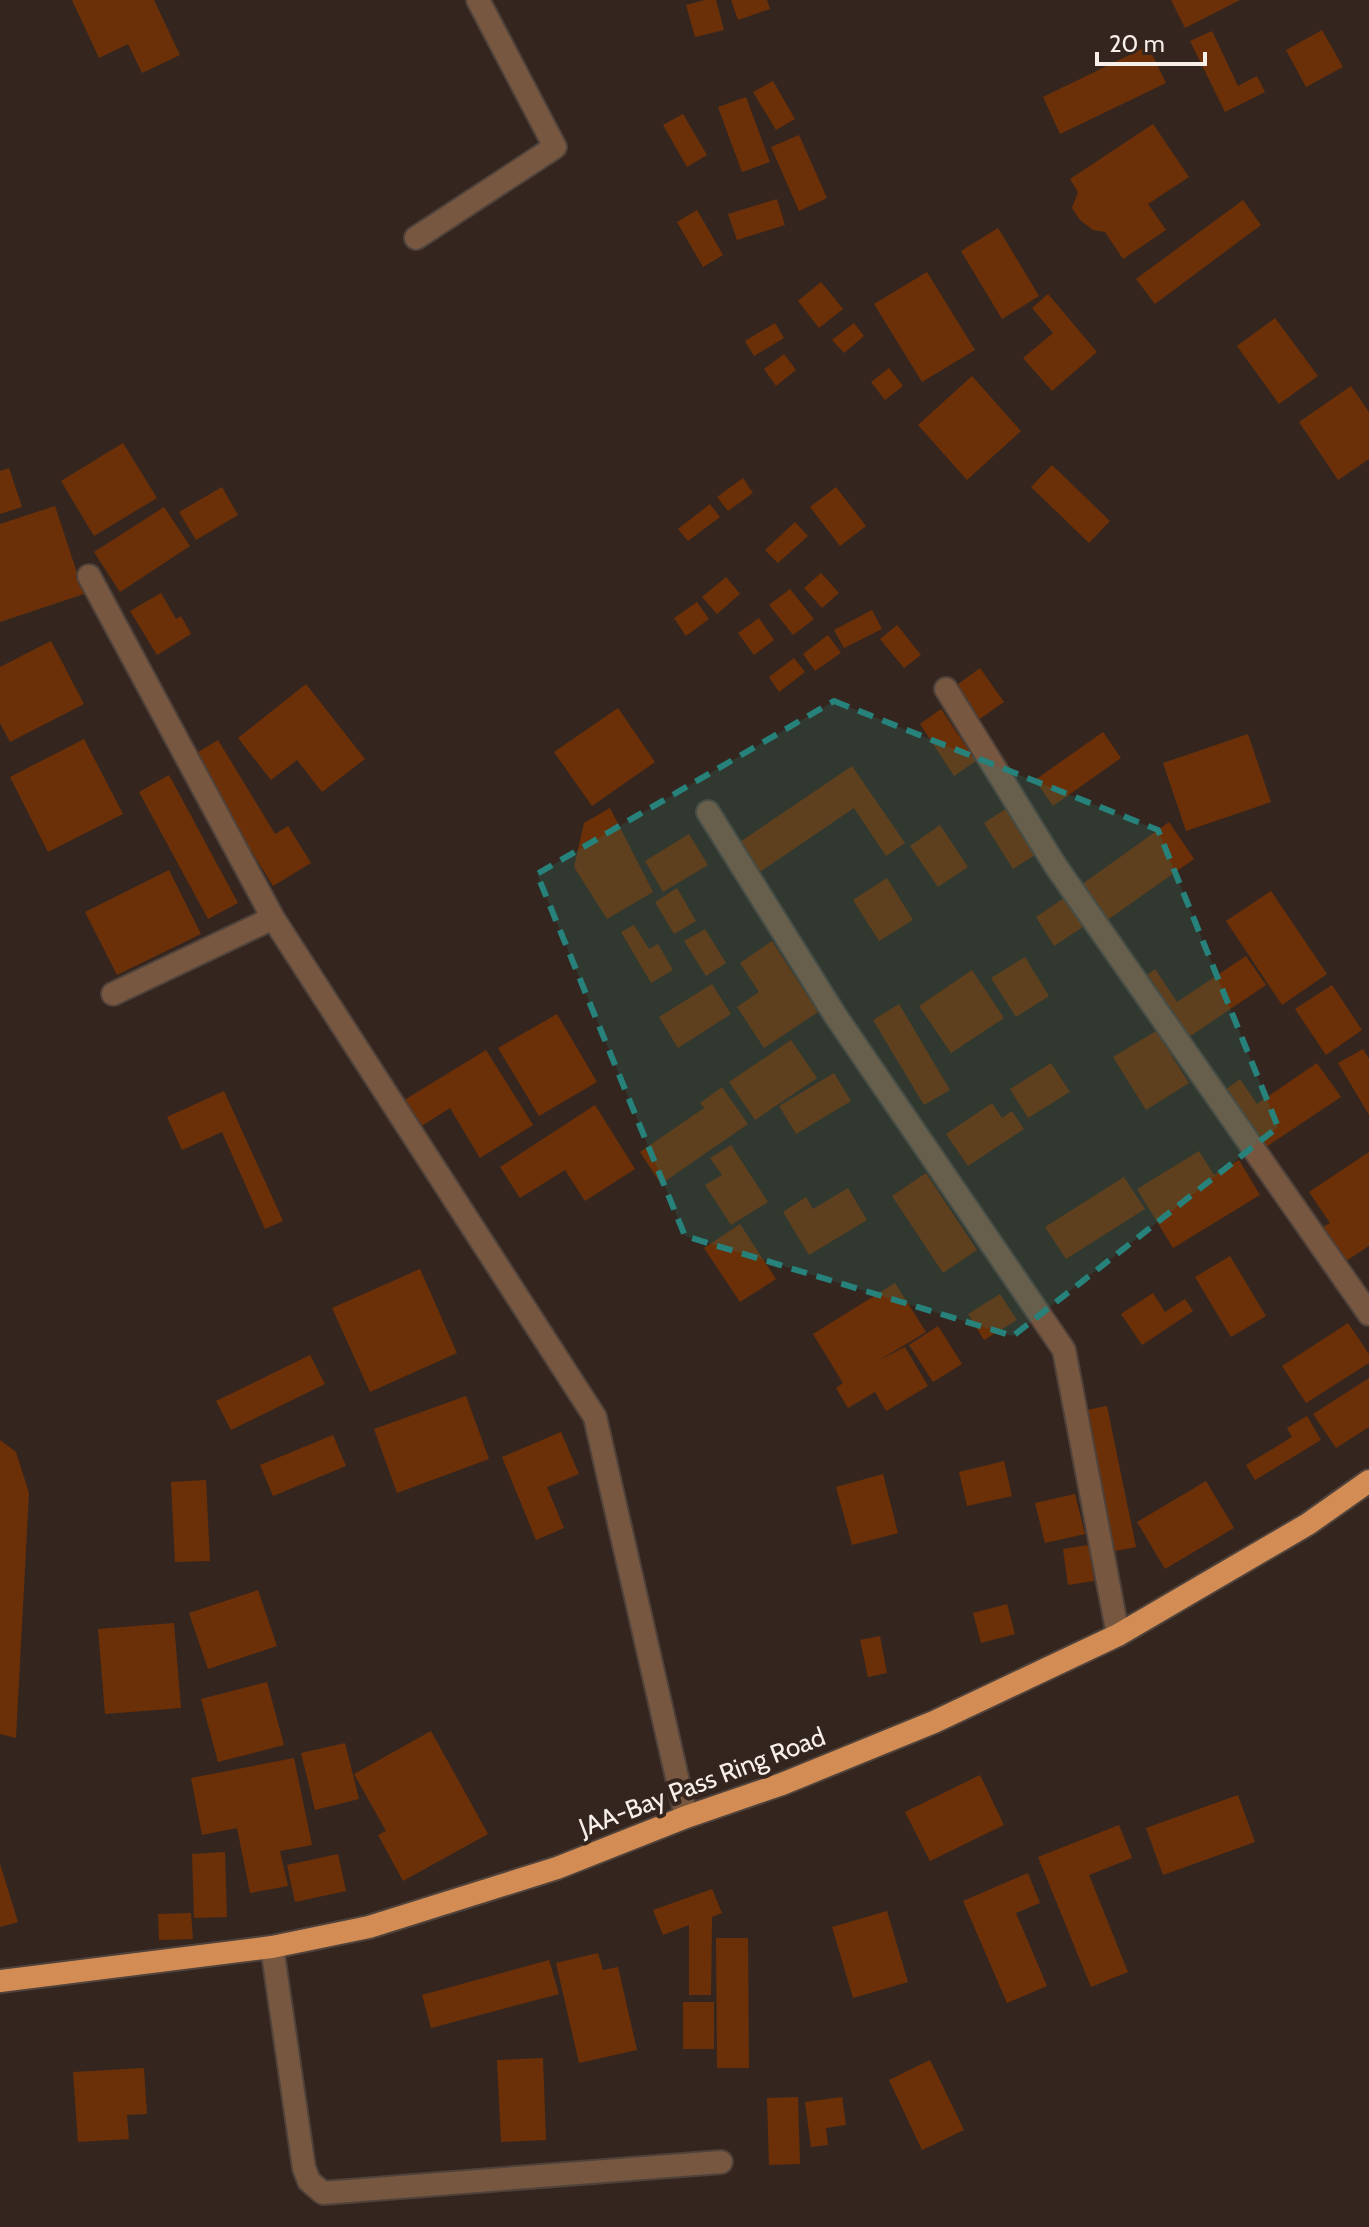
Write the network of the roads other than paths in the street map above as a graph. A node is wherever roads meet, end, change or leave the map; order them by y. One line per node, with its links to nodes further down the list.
1 (478, 0): 2 (street)
2 (416, 238)
3 (89, 576): 6 (street)
4 (946, 689): 8 (street)
5 (708, 812): 10 (street)
6 (273, 918): 7 (street); 11 (street)
7 (113, 994)
8 (1369, 1314)
9 (1369, 1481): 10 (highway, JAA-Bay Pass Ring Road)
10 (1118, 1635): 11 (highway, JAA-Bay Pass Ring Road)
11 (686, 1817): 12 (highway, JAA-Bay Pass Ring Road)
12 (272, 1947): 13 (highway, JAA-Bay Pass Ring Road); 14 (street)
13 (0, 1981)
14 (721, 2162)

